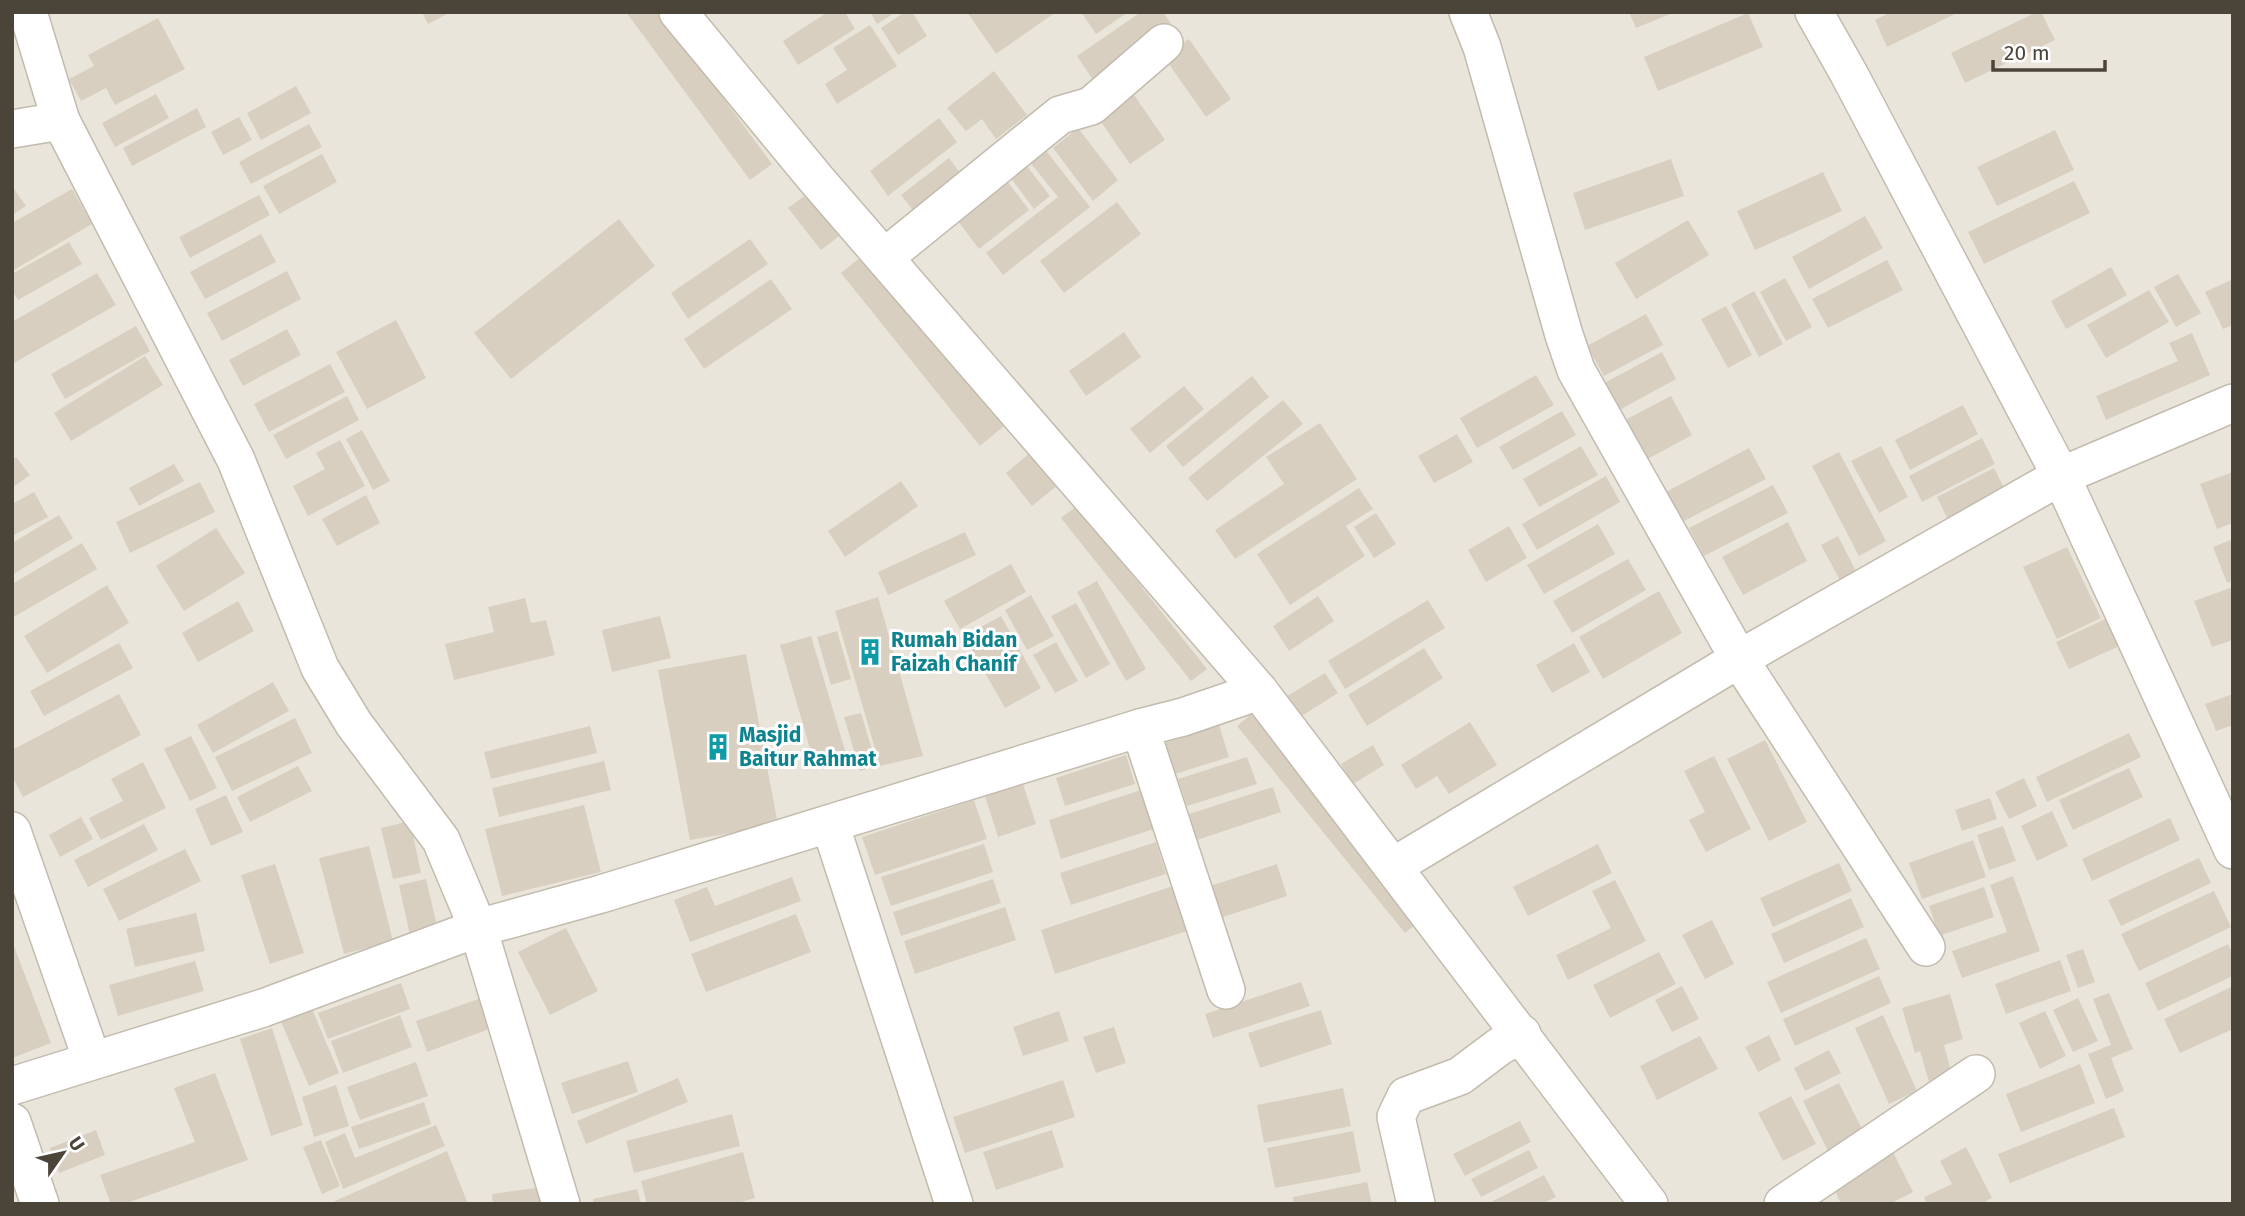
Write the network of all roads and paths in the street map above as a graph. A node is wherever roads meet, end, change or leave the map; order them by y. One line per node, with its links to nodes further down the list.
1 (28, 12): 6 (street)
2 (678, 12): 8 (street)
3 (1468, 12): 11 (street)
4 (1814, 12): 10 (street)
5 (1164, 43): 8 (street)
6 (61, 121): 7 (street); 18 (street)
7 (12, 130)
8 (885, 257): 12 (street)
9 (2233, 403): 10 (street)
10 (2061, 476): 11 (street); 16 (street)
11 (1739, 659): 17 (street); 19 (street)
12 (1247, 695): 13 (street); 17 (street)
13 (1140, 728): 14 (street); 20 (street)
14 (830, 824): 18 (street); 28 (street)
15 (12, 831): 22 (street)
16 (2233, 850)
17 (1394, 866): 21 (street)
18 (478, 928): 22 (street); 27 (street)
19 (1926, 947)
20 (1226, 990)
21 (1511, 1040): 29 (street); 30 (street)
22 (92, 1060): 24 (street)
23 (1976, 1074): 31 (street)
24 (12, 1086)
25 (12, 1122): 26 (street)
26 (40, 1204)
27 (561, 1204)
28 (954, 1204)
29 (1416, 1204)
30 (1649, 1204)
31 (1783, 1204)

